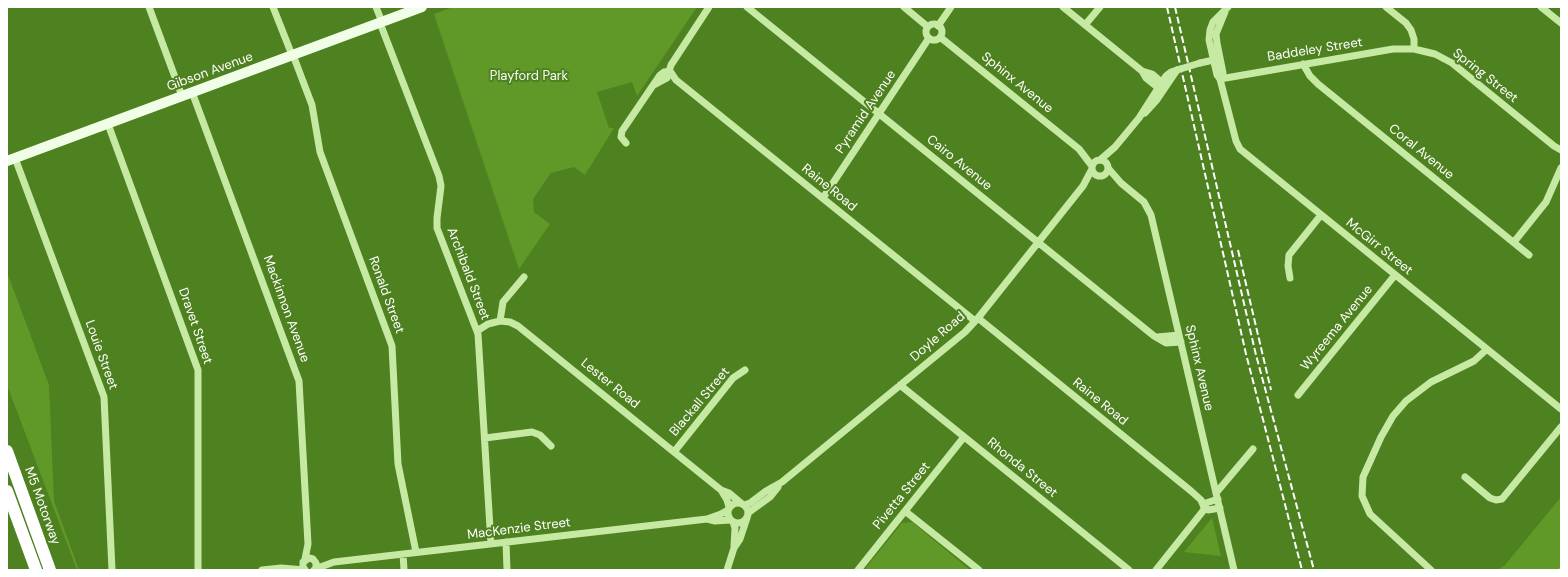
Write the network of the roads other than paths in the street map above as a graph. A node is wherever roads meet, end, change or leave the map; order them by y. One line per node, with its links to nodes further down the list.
1 (149, 7): 29 (street)
2 (273, 7): 22 (street, Ronald Street)
3 (376, 7): 14 (street, Archibald Street)
4 (422, 7): 14 (main road, Gibson Avenue)
5 (709, 7): 25 (street)
6 (747, 7): 30 (street, Cairo Avenue)
7 (904, 7): 18 (street)
8 (951, 7): 17 (street)
9 (1063, 7): 16 (street)
10 (1100, 7): 16 (street)
11 (1386, 7): 21 (street)
12 (1541, 7): 15 (street)
13 (1227, 9): 23 (street)
14 (381, 22): 22 (main road, Gibson Avenue); 54 (street, Archibald Street)
15 (1561, 23)
16 (1085, 25): 27 (street)
17 (938, 26): 18 (street); 19 (street)
18 (928, 27): 20 (street)
19 (940, 37): 20 (street); 34 (street, Sphinx Avenue)
20 (929, 38): 30 (street, Pyramid Avenue)
21 (1414, 49): 24 (street, Baddeley Street); 35 (street, Spring Street)
22 (292, 55): 28 (main road, Gibson Avenue); 84 (street, Ronald Street)
23 (1217, 60): 26 (street); 27 (street, bridge)
24 (1303, 64): 26 (street, Baddeley Street); 46 (street, Coral Avenue)
25 (670, 72): 32 (street); 44 (street, Raine Road)
26 (1220, 79): 45 (street, McGirr Street)
27 (1162, 87): 33 (street)
28 (192, 92): 29 (main road, Gibson Avenue); 86 (street, Mackinnon Avenue)
29 (182, 96): 31 (main road, Gibson Avenue)
30 (879, 114): 44 (street, Pyramid Avenue); 47 (street, Cairo Avenue)
31 (108, 124): 36 (main road, Gibson Avenue); 93 (street, Dravet Street)
32 (626, 143)
33 (1115, 147): 37 (street); 39 (street)
34 (1079, 149): 37 (street, Sphinx Avenue); 38 (street, Sphinx Avenue)
35 (1561, 150)
36 (11, 160): 92 (street, Louie Street)
37 (1100, 160): 38 (street); 39 (street)
38 (1092, 167): 41 (street); 43 (street, Doyle Road)
39 (1108, 167): 41 (street); 42 (street, Sphinx Avenue)
40 (1561, 168): 46 (street)
41 (1100, 176): 42 (street, Sphinx Avenue); 43 (street, Doyle Road)
42 (1122, 183): 55 (street, Sphinx Avenue)
43 (1084, 186): 47 (street, Doyle Road)
44 (822, 198): 52 (street, Raine Road)
45 (1321, 215): 49 (street, McGirr Street); 51 (street)
46 (1514, 242): 48 (street, Coral Avenue)
47 (1038, 243): 52 (street, Doyle Road); 55 (street, Cairo Avenue)
48 (1529, 255)
49 (1395, 275): 56 (street, McGirr Street); 59 (street, Wyreema Avenue)
50 (524, 277): 53 (street)
51 (1290, 278)
52 (976, 320): 58 (street, Doyle Road); 75 (street, Raine Road)
53 (500, 321): 54 (street); 67 (street, Lester Road)
54 (477, 331): 63 (street, Archibald Street)
55 (1180, 338): 72 (street, Sphinx Avenue)
56 (1487, 349): 60 (street, McGirr Street); 104 (street)
57 (745, 370): 67 (street, Blackall Street)
58 (900, 385): 62 (street, Rhonda Street); 69 (street, Doyle Road)
59 (1298, 395)
60 (1561, 409)
61 (1561, 427): 68 (street)
62 (964, 437): 77 (street, Pivetta Street); 101 (street, Rhonda Street)
63 (485, 438): 64 (street); 82 (street, Archibald Street)
64 (551, 446)
65 (1253, 449): 72 (street)
66 (7, 451): 91 (highway, M5 Motorway)
67 (674, 452): 70 (street, Lester Road)
68 (1465, 477)
69 (782, 482): 73 (street, Doyle Road); 78 (street, Doyle Road)
70 (721, 490): 73 (street, Lester Road); 74 (street, Lester Road)
71 (7, 491): 90 (highway)
72 (1217, 496): 75 (street); 76 (street, Sphinx Avenue)
73 (743, 504): 74 (street); 78 (street)
74 (729, 508): 79 (street, MacKenzie Street); 80 (street)
75 (1204, 508): 76 (street); 102 (street)
76 (1220, 508): 103 (street, Sphinx Avenue)
77 (905, 511): 99 (street, Pivetta Street); 100 (street)
78 (748, 515): 80 (street); 83 (street)
79 (707, 519): 80 (street, MacKenzie Street); 81 (street, MacKenzie Street)
80 (732, 521): 83 (street)
81 (506, 542): 82 (street, MacKenzie Street); 97 (street)
82 (492, 544): 84 (street, MacKenzie Street)
83 (734, 548): 98 (street)
84 (416, 552): 85 (street, MacKenzie Street)
85 (403, 554): 87 (street, MacKenzie Street); 96 (street)
86 (309, 559): 87 (street, MacKenzie Street); 88 (street, MacKenzie Street); 89 (street); 95 (street)
87 (334, 562): 89 (street, MacKenzie Street)
88 (281, 568): 94 (street, MacKenzie Street); 95 (street, MacKenzie Street)
89 (314, 569)
90 (36, 570)
91 (50, 570)
92 (112, 570)
93 (198, 570)
94 (262, 570)
95 (305, 570)
96 (404, 570)
97 (507, 570)
98 (727, 570)
99 (858, 570)
100 (979, 570)
101 (1129, 570)
102 (1156, 570)
103 (1234, 570)
104 (1431, 570)

